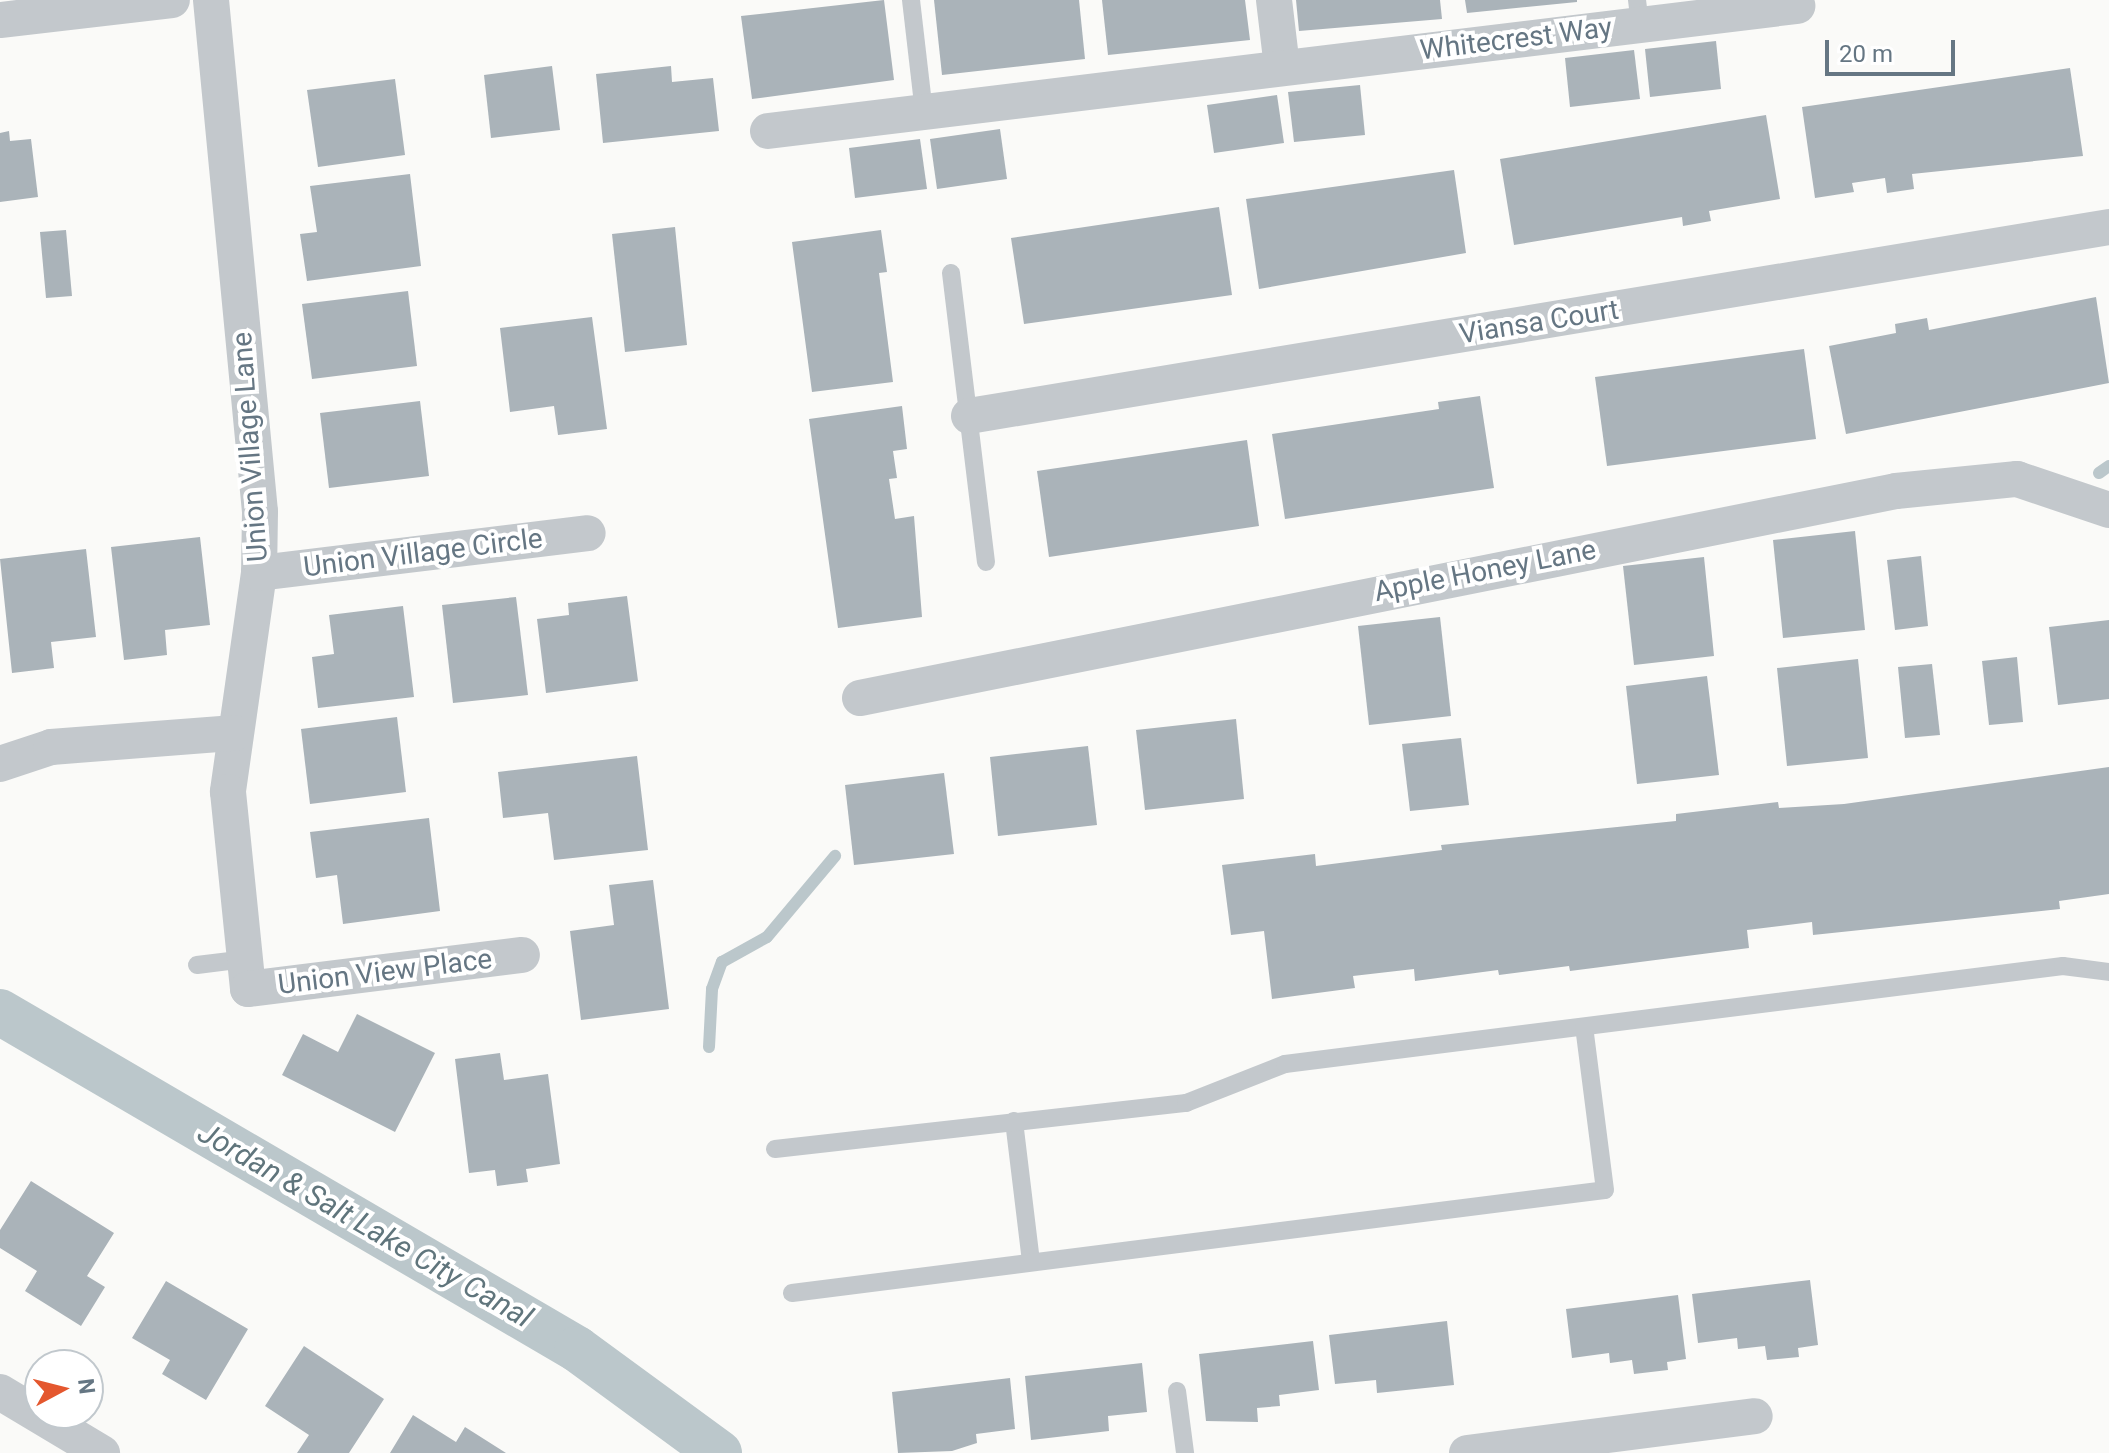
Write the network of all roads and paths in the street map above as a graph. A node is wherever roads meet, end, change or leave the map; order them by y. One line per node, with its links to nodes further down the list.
1 (172, 0): 7 (street)
2 (211, 0): 17 (street, Union Village Lane)
3 (911, 0): 9 (lane)
4 (1274, 0): 8 (street)
5 (1797, 6): 6 (street, Whitecrest Way)
6 (1639, 12): 8 (street, Whitecrest Way)
7 (0, 20)
8 (1282, 67): 9 (street, Whitecrest Way)
9 (924, 112): 10 (street, Whitecrest Way)
10 (768, 131)
11 (2109, 227): 13 (street, Viansa Court)
12 (951, 273): 13 (lane)
13 (969, 416): 16 (lane)
14 (2109, 510): 18 (street, Apple Honey Lane)
15 (588, 533): 17 (street, Union Village Circle)
16 (986, 562)
17 (259, 573): 19 (street, Union Village Lane)
18 (860, 698)
19 (234, 733): 20 (street); 24 (street, Union Village Lane)
20 (0, 764)
21 (522, 955): 24 (street, Union View Place)
22 (197, 965): 24 (lane)
23 (2109, 972): 25 (lane)
24 (247, 974)
25 (1584, 1027): 26 (lane); 28 (lane)
26 (1014, 1121): 27 (lane); 28 (lane)
27 (775, 1149)
28 (1031, 1262): 29 (lane)
29 (792, 1293)
30 (1177, 1391): 35 (lane)
31 (0, 1392): 34 (street)
32 (1755, 1416): 33 (street)
33 (1521, 1450): 36 (street)
34 (102, 1453)
35 (1185, 1453)
36 (1467, 1453)

